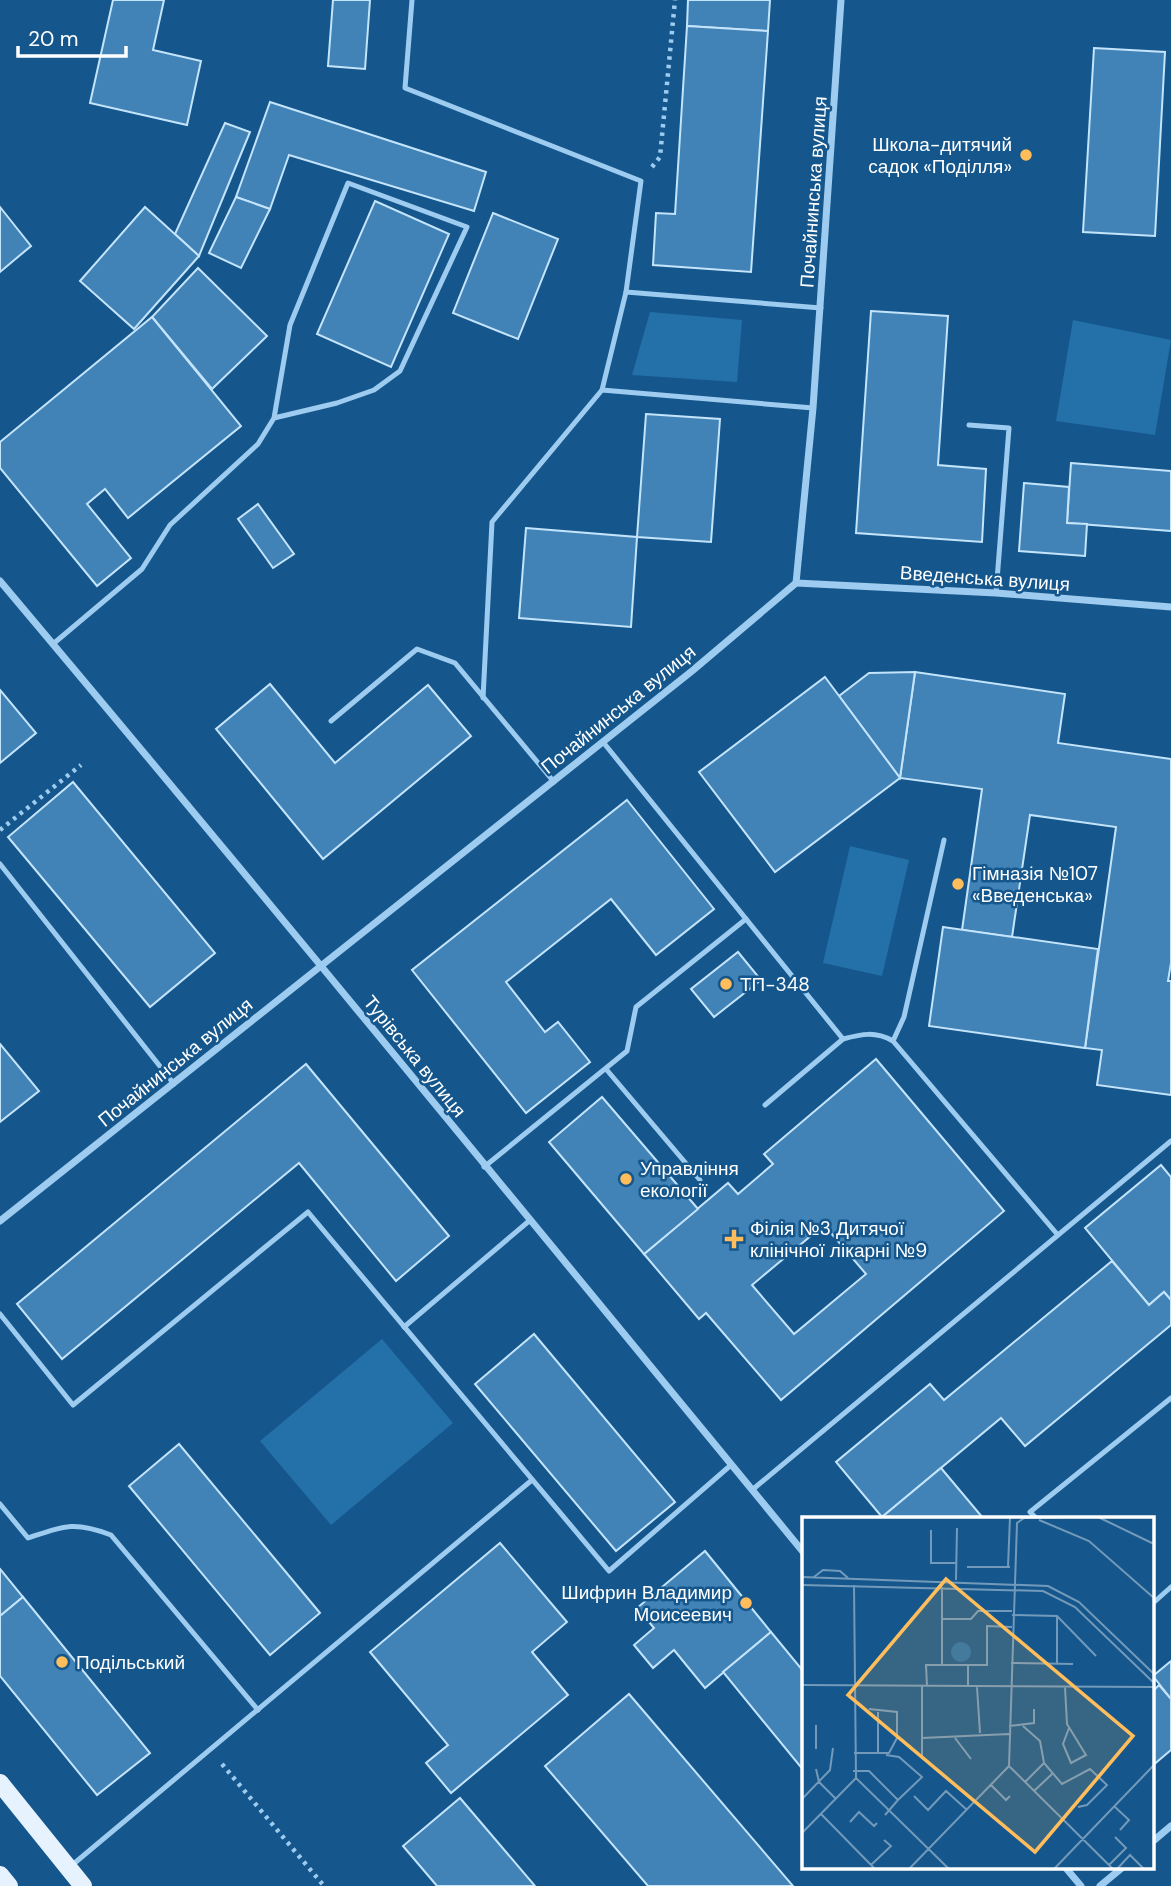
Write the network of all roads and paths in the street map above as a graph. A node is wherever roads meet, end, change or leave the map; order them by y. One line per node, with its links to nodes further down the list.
1 (412, 0): 4 (lane)
2 (675, 0): 4 (path)
3 (841, 0): 6 (street, Почайнинська вулиця)
4 (640, 181): 5 (lane)
5 (626, 292): 6 (lane); 7 (lane)
6 (821, 308): 8 (street, Почайнинська вулиця)
7 (602, 390): 8 (lane); 16 (lane)
8 (813, 408): 12 (street, Почайнинська вулиця)
9 (274, 418): 9 (lane); 15 (lane)
10 (969, 425): 13 (lane)
11 (0, 581): 15 (street, Турівська вулиця)
12 (796, 583): 13 (street, Введенська вулиця); 18 (street, Почайнинська вулиця)
13 (996, 593): 14 (street, Введенська вулиця)
14 (1171, 607)
15 (53, 644): 25 (street, Турівська вулиця)
16 (483, 698): 17 (lane); 20 (lane)
17 (331, 720)
18 (603, 742): 20 (street, Почайнинська вулиця); 24 (lane)
19 (81, 765): 21 (path)
20 (554, 782): 25 (street, Почайнинська вулиця)
21 (0, 830)
22 (944, 840): 27 (lane)
23 (0, 864): 29 (lane)
24 (746, 919): 26 (lane); 28 (lane)
25 (322, 965): 29 (street, Почайнинська вулиця); 32 (street, Турівська вулиця)
26 (843, 1039): 27 (lane); 30 (lane)
27 (893, 1041): 36 (lane)
28 (606, 1069): 32 (lane); 33 (lane)
29 (174, 1084): 34 (street, Почайнинська вулиця)
30 (765, 1105)
31 (1171, 1140): 36 (lane)
32 (484, 1167): 35 (street, Турівська вулиця)
33 (699, 1180)
34 (0, 1221)
35 (529, 1221): 38 (lane); 40 (street, Турівська вулиця)
36 (1057, 1234): 42 (lane)
37 (0, 1314): 38 (lane)
38 (404, 1327): 41 (lane)
39 (1171, 1398): 44 (lane)
40 (731, 1465): 41 (lane); 42 (street, Турівська вулиця)
41 (533, 1480): 48 (lane)
42 (752, 1490): 45 (street, Турівська вулиця)
43 (0, 1504): 48 (lane)
44 (1035, 1517)
45 (802, 1552)
46 (1171, 1587): 47 (lane)
47 (1154, 1602)
48 (258, 1710): 49 (lane)
49 (210, 1750): 53 (lane); 59 (path)
50 (0, 1783): 53 (main road)
51 (1171, 1826): 52 (street)
52 (1154, 1840)
53 (69, 1868): 58 (main road)
54 (1066, 1868): 60 (street)
55 (1122, 1868): 61 (street)
56 (0, 1875): 57 (main road)
57 (9, 1886)
58 (83, 1886)
59 (324, 1886)
60 (1081, 1886)
61 (1100, 1886)

